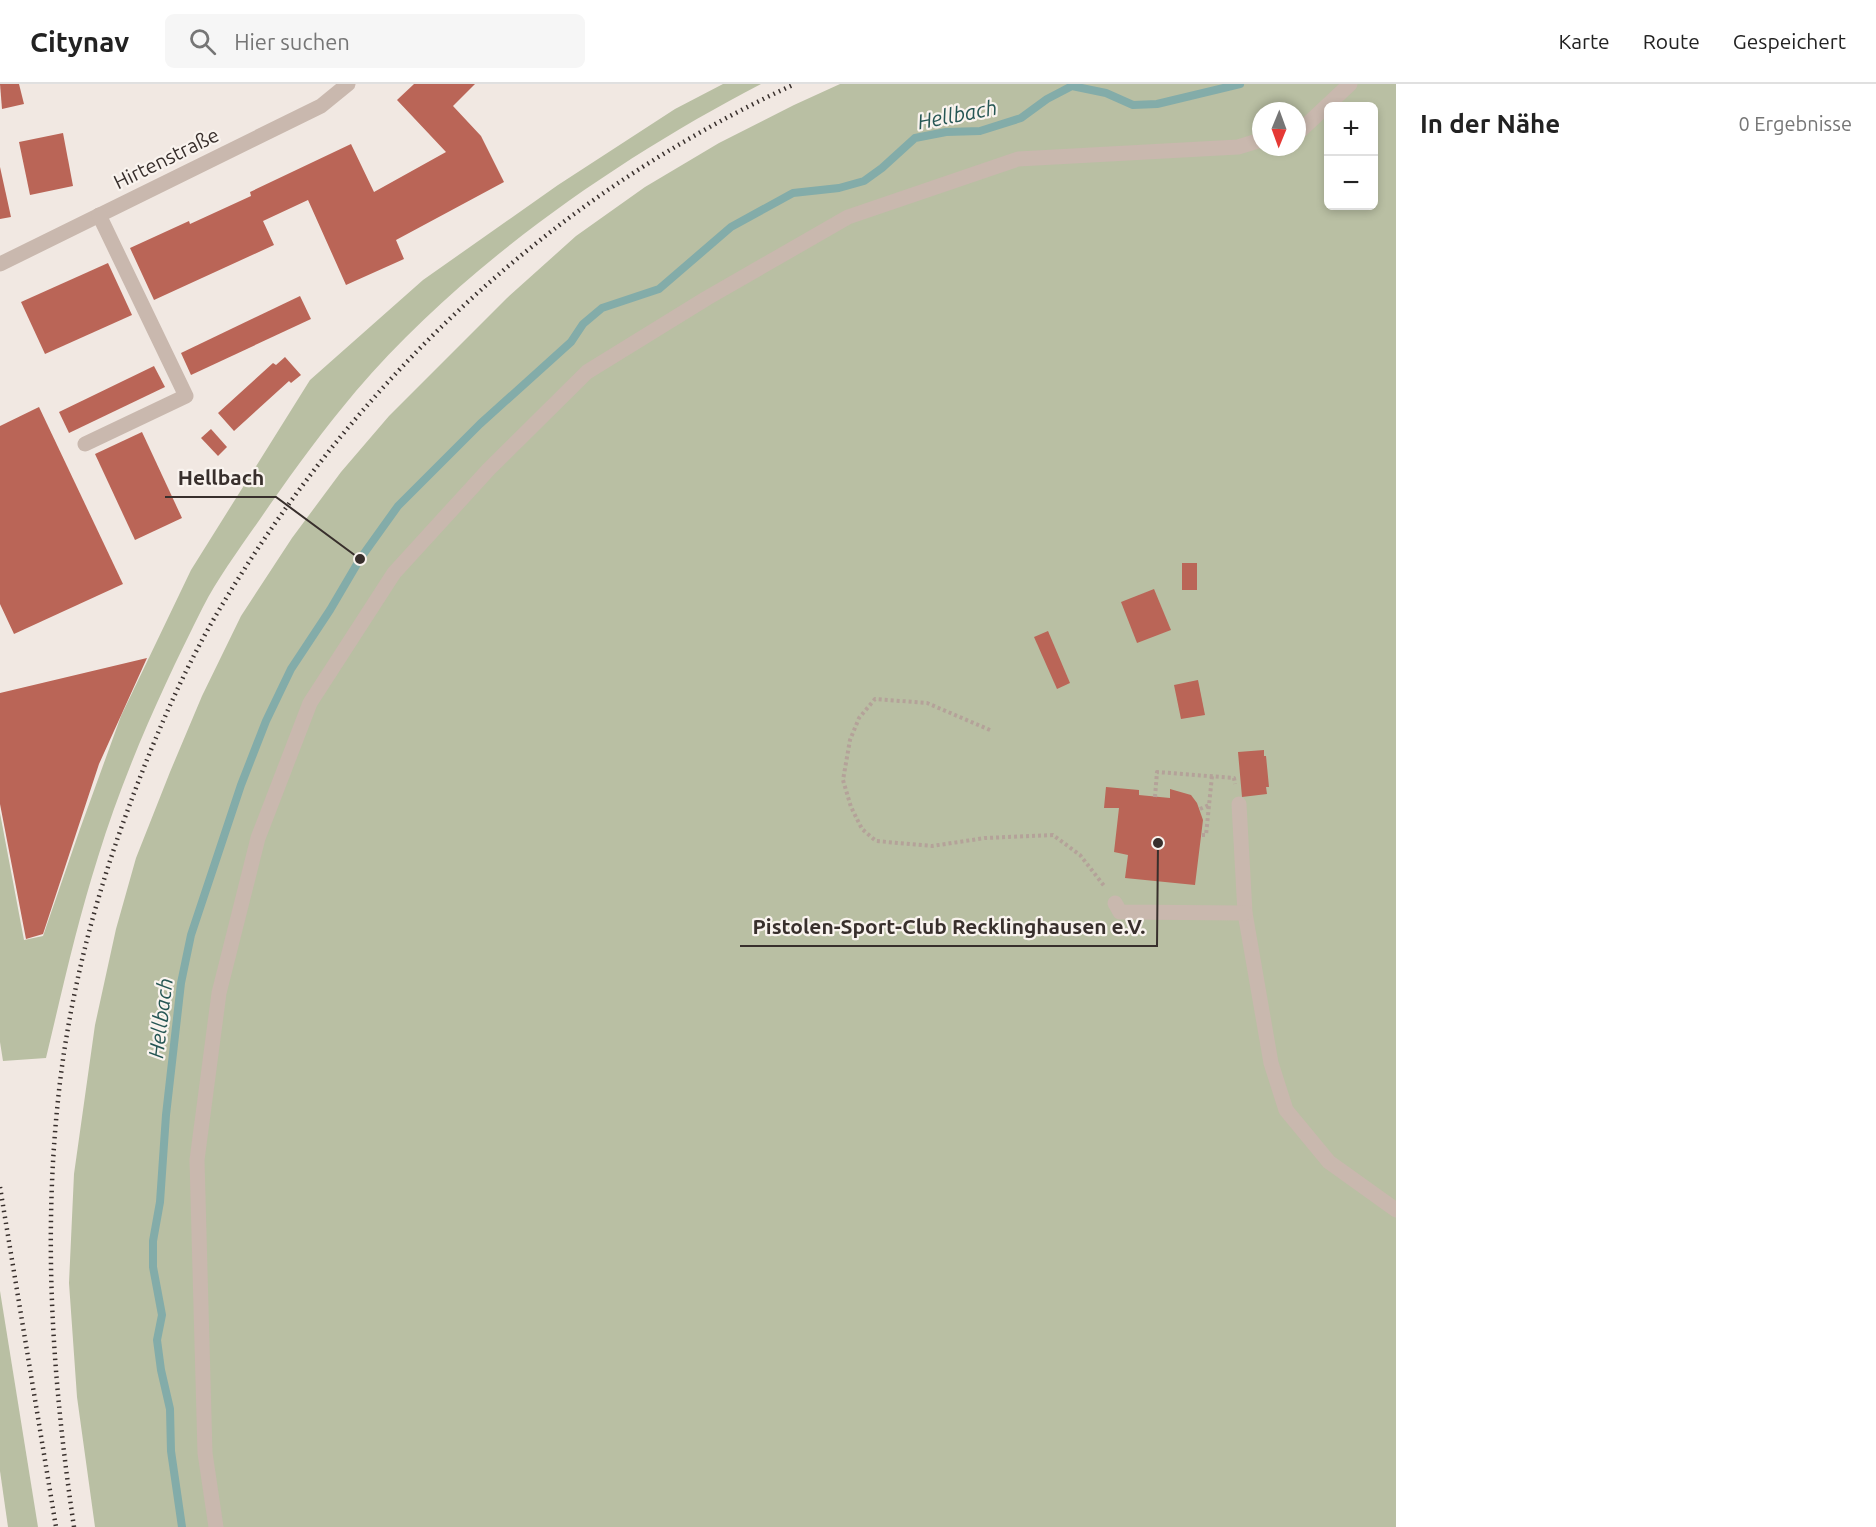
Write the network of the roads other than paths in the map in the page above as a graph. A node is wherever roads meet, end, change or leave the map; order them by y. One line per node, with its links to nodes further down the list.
1 (348, 84): 5 (street, Hirtenstraße)
2 (1350, 84): 3 (street)
3 (1306, 125)
4 (1252, 143): 12 (street)
5 (99, 215): 6 (street, Hirtenstraße); 7 (street)
6 (0, 264)
7 (85, 444)
8 (1239, 804): 10 (street)
9 (1114, 903): 10 (street)
10 (1245, 913): 11 (street)
11 (1396, 1210)
12 (216, 1527)

